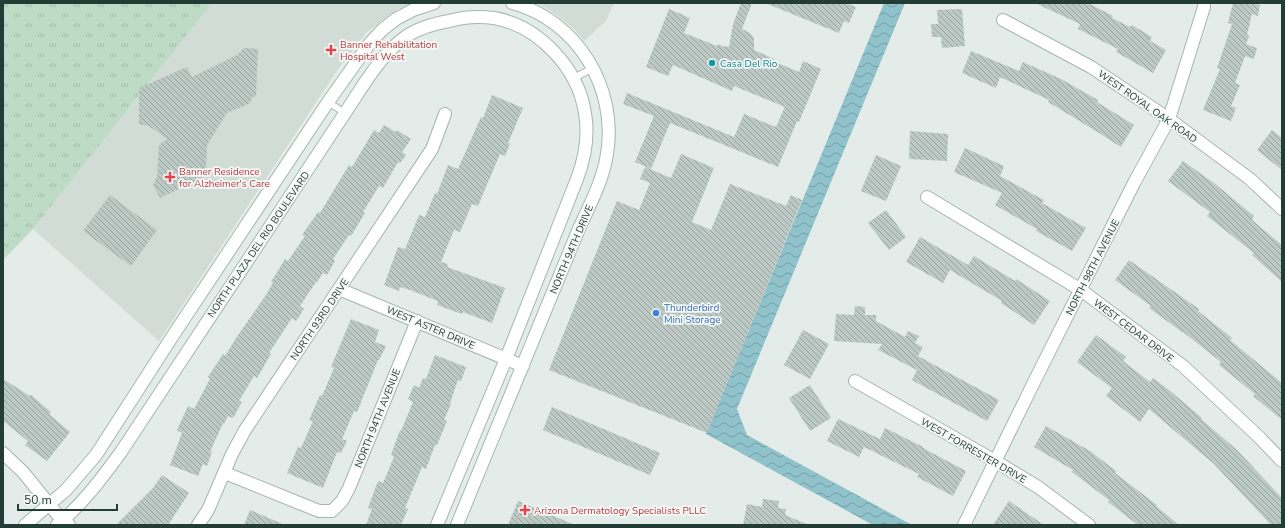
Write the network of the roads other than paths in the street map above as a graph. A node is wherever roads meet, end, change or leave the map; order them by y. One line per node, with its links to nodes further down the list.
1 (434, 3): 8 (street, NORTH PLAZA DEL RIO BOULEVARD)
2 (512, 3): 6 (street, NORTH 94TH DRIVE)
3 (1204, 3): 11 (street, NORTH 98TH AVENUE)
4 (494, 18): 7 (street, NORTH 94TH DRIVE); 9 (street, NORTH PLAZA DEL RIO BOULEVARD)
5 (1002, 20): 11 (street, WEST ROYAL OAK ROAD)
6 (593, 68): 7 (lane); 18 (street, NORTH 94TH DRIVE)
7 (574, 78): 17 (street, NORTH 94TH DRIVE)
8 (328, 102): 9 (lane); 24 (street, NORTH PLAZA DEL RIO BOULEVARD)
9 (345, 113): 25 (street, NORTH PLAZA DEL RIO BOULEVARD)
10 (444, 114): 14 (street, NORTH 93RD DRIVE)
11 (1169, 119): 13 (street, WEST ROYAL OAK ROAD); 15 (street, NORTH 98TH AVENUE)
12 (927, 197): 15 (street, WEST CEDAR DRIVE)
13 (1282, 209)
14 (339, 289): 16 (street, WEST ASTER DRIVE); 23 (street, NORTH 93RD DRIVE)
15 (1081, 290): 21 (street, NORTH 98TH AVENUE); 22 (street, WEST CEDAR DRIVE)
16 (417, 321): 17 (street, WEST ASTER DRIVE); 23 (street, NORTH 94TH AVENUE)
17 (506, 358): 18 (street, WEST ASTER DRIVE); 28 (street, NORTH 94TH DRIVE)
18 (523, 366): 29 (street, NORTH 94TH DRIVE)
19 (855, 381): 21 (street, WEST FORRESTER DRIVE)
20 (3, 453): 24 (street)
21 (995, 461): 30 (street, NORTH 98TH AVENUE); 31 (street, WEST FORRESTER DRIVE)
22 (1282, 461)
23 (225, 473): 27 (street, NORTH 93RD DRIVE)
24 (50, 505): 25 (street); 26 (street, NORTH PLAZA DEL RIO BOULEVARD)
25 (63, 523)
26 (25, 525)
27 (198, 525)
28 (437, 525)
29 (457, 525)
30 (964, 525)
31 (1089, 525)

